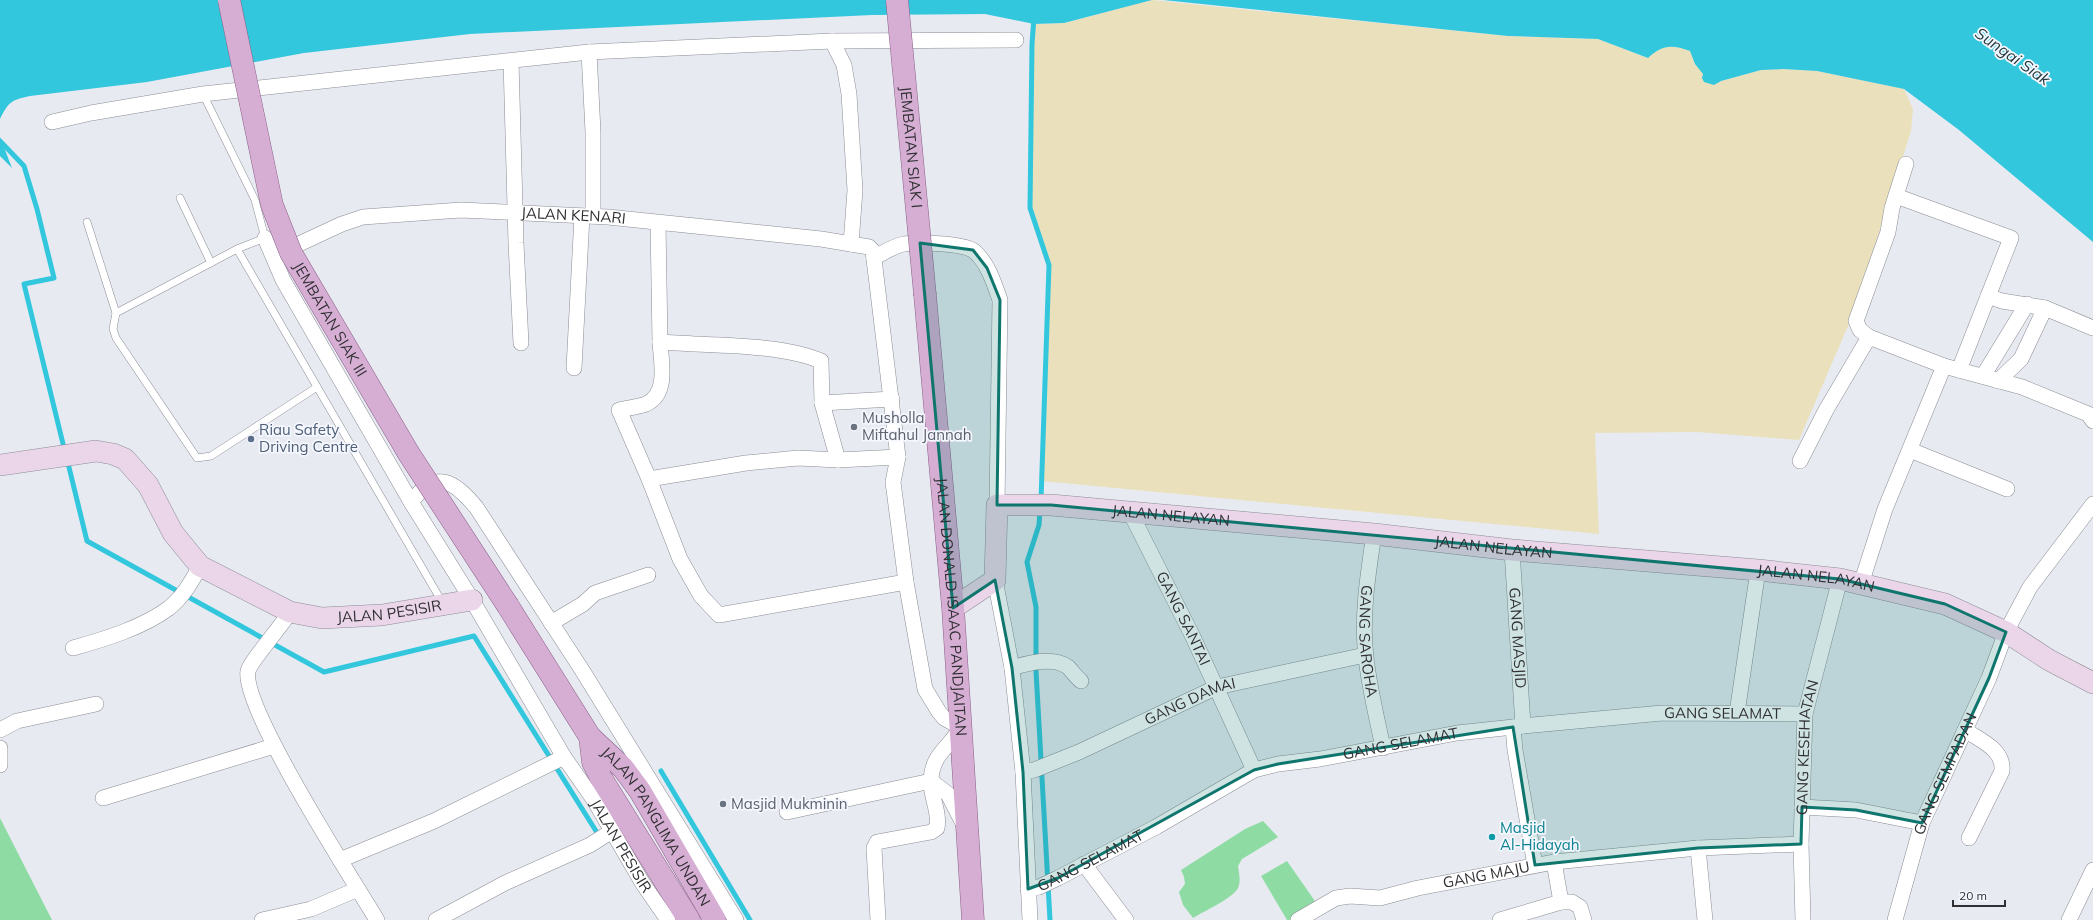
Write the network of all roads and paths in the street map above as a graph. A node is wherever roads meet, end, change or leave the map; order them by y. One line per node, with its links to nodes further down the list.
1 (229, 0): 62 (main road, JEMBATAN SIAK III, bridge)
2 (897, 0): 22 (main road, JEMBATAN SIAK I, bridge)
3 (1016, 40): 4 (street)
4 (832, 41): 5 (street); 17 (street)
5 (589, 52): 6 (street); 13 (street)
6 (511, 61): 7 (street); 12 (street)
7 (203, 94): 8 (street); 16 (lane)
8 (52, 122)
9 (1906, 164): 10 (street)
10 (1896, 196): 23 (street); 28 (street)
11 (180, 198): 21 (lane)
12 (516, 213): 13 (street, JALAN KENARI); 19 (street, JALAN KENARI); 30 (street)
13 (588, 216): 15 (street, JALAN KENARI); 32 (street)
14 (87, 222): 26 (lane)
15 (658, 223): 17 (street, JALAN KENARI); 29 (street)
16 (265, 238): 18 (lane); 19 (street)
17 (851, 244): 20 (street, JALAN KENARI)
18 (237, 250): 21 (lane); 36 (lane)
19 (273, 256): 47 (street)
20 (874, 258): 37 (street); 49 (street)
21 (211, 263): 26 (lane)
22 (925, 295): 63 (main road, JALAN DONALD ISAAC PANDJAITAN)
23 (1988, 296): 24 (street); 33 (street)
24 (2027, 304): 25 (street); 34 (street)
25 (2045, 308): 27 (street); 35 (street)
26 (116, 313): 36 (lane)
27 (2093, 328)
28 (1869, 337): 31 (street); 43 (street)
29 (660, 342): 38 (street); 45 (street)
30 (522, 343)
31 (1944, 366): 33 (street); 40 (street)
32 (574, 368)
33 (1959, 370): 34 (street)
34 (1983, 376): 35 (street)
35 (1998, 381): 39 (street)
36 (317, 387): 61 (lane)
37 (892, 399): 38 (street); 41 (street)
38 (822, 403): 42 (street)
39 (2093, 421)
40 (1910, 450): 46 (street); 59 (street)
41 (898, 457): 42 (street); 58 (street)
42 (838, 460): 45 (street)
43 (1800, 461)
44 (0, 465): 54 (main road, JALAN PESISIR)
45 (649, 479): 58 (street)
46 (2007, 488)
47 (411, 502): 60 (street); 65 (street)
48 (2093, 504): 66 (street, GANG SEMPADAN)
49 (997, 505): 50 (main road, JALAN NELAYAN); 57 (main road)
50 (1130, 512): 51 (main road, JALAN NELAYAN); 72 (street, GANG SANTAI)
51 (1374, 534): 52 (main road, JALAN NELAYAN); 68 (street, GANG SAROHA)
52 (1512, 550): 53 (main road, JALAN NELAYAN); 76 (street, GANG MASJID)
53 (1758, 570): 56 (main road, JALAN NELAYAN); 74 (street)
54 (196, 575): 64 (main road, JALAN PESISIR); 67 (street)
55 (648, 576): 65 (street)
56 (1840, 579): 59 (main road, JALAN NELAYAN); 75 (street, GANG KESEHATAN)
57 (995, 580): 63 (main road); 69 (street)
58 (906, 582): 77 (street)
59 (1861, 584): 66 (main road, JALAN NELAYAN)
60 (472, 600): 61 (main road, JALAN PESISIR); 84 (street, JALAN PESISIR)
61 (443, 603): 64 (main road, JALAN PESISIR)
62 (508, 606): 80 (main road, JALAN PANGLIMA UNDAN)
63 (953, 608): 77 (main road, JALAN DONALD ISAAC PANDJAITAN)
64 (285, 620): 81 (street)
65 (551, 623): 107 (street)
66 (2006, 632): 71 (main road, JALAN NELAYAN); 79 (street, GANG SEMPADAN)
67 (73, 648)
68 (1366, 655): 72 (street, GANG DAMAI); 83 (street, GANG SAROHA)
69 (1012, 668): 70 (street); 87 (street)
70 (1081, 681)
71 (2093, 683)
72 (1217, 687): 86 (street, GANG SANTAI); 87 (street, GANG DAMAI)
73 (96, 704): 78 (street)
74 (1737, 713): 75 (street, GANG SELAMAT); 76 (street, GANG SELAMAT)
75 (1805, 714): 90 (street, GANG KESEHATAN)
76 (1518, 726): 83 (street, GANG SELAMAT); 101 (street, GANG MASJID)
77 (960, 727): 88 (street); 93 (main road, JALAN DONALD ISAAC PANDJAITAN)
78 (0, 730)
79 (1965, 730): 92 (street, GANG SEMPADAN); 95 (street)
80 (590, 737): 107 (main road, JALAN PANGLIMA UNDAN); 111 (main road, JALAN PANGLIMA UNDAN)
81 (274, 746): 89 (street); 98 (street)
82 (0, 748): 85 (street)
83 (1383, 748): 86 (street, GANG SELAMAT)
84 (560, 758): 94 (street, JALAN PESISIR); 98 (street)
85 (0, 765)
86 (1254, 770): 100 (street, GANG SELAMAT)
87 (1028, 771): 103 (street)
88 (931, 780): 91 (street); 93 (street); 112 (street)
89 (103, 798)
90 (1802, 807): 92 (street); 96 (street, GANG KESEHATAN)
91 (787, 812)
92 (1922, 823): 121 (street, GANG SEMPADAN)
93 (966, 829): 113 (main road, JALAN DONALD ISAAC PANDJAITAN)
94 (601, 838): 106 (street, JALAN PESISIR); 110 (street)
95 (1969, 838)
96 (1801, 844): 97 (street, GANG MAJU); 120 (street, GANG KESEHATAN)
97 (1698, 848): 99 (street, GANG MAJU); 119 (street)
98 (340, 860): 104 (street)
99 (1554, 862): 101 (street, GANG MAJU); 105 (street)
100 (1084, 864): 103 (street, GANG SELAMAT); 115 (street)
101 (1535, 865): 116 (street, GANG MAJU)
102 (2093, 870): 122 (street)
103 (1033, 888): 114 (street)
104 (358, 889): 108 (street); 109 (street)
105 (1562, 902): 117 (street); 118 (street)
106 (660, 918)
107 (726, 919)
108 (262, 920)
109 (377, 920)
110 (436, 920)
111 (689, 920)
112 (878, 920)
113 (973, 920)
114 (1030, 920)
115 (1126, 920)
116 (1298, 920)
117 (1500, 920)
118 (1584, 920)
119 (1705, 920)
120 (1803, 920)
121 (1895, 920)
122 (2069, 920)

